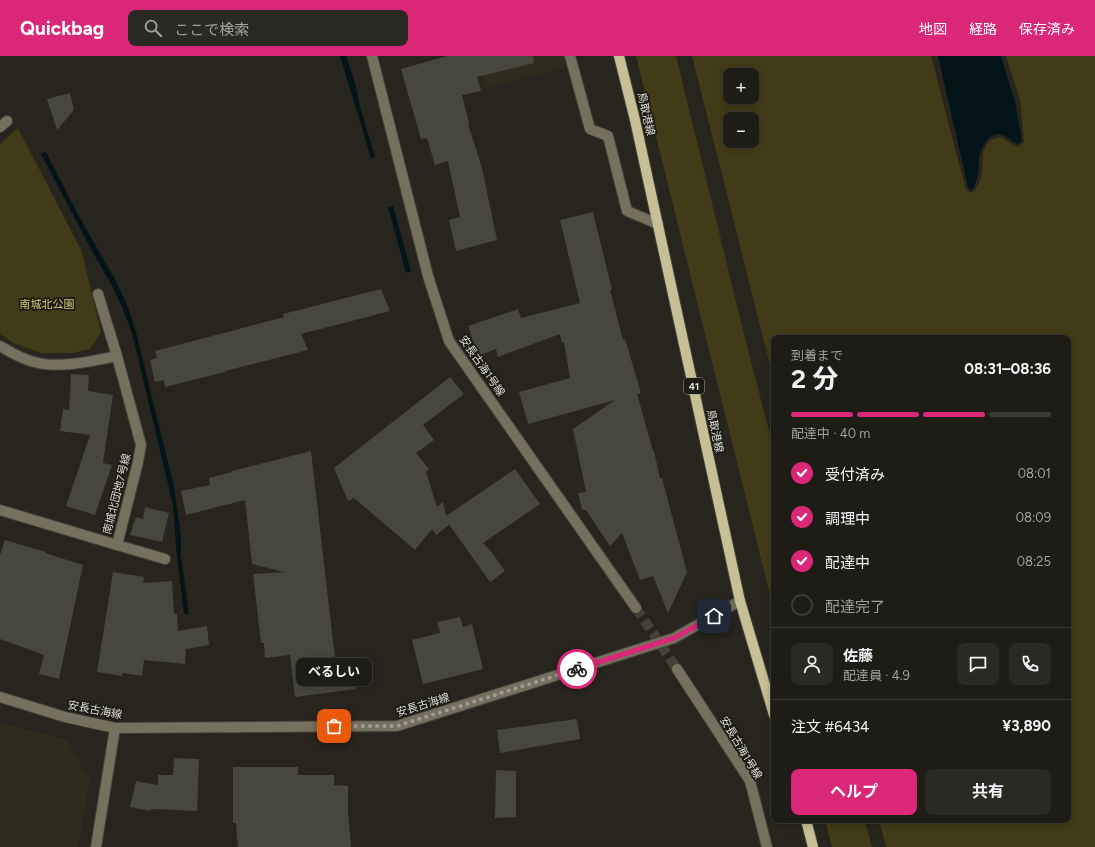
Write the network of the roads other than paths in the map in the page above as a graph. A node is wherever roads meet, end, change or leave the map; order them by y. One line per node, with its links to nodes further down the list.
1 (372, 56): 12 (street, 安長古海1号線)
2 (570, 56): 4 (street)
3 (619, 56): 4 (main road, 鳥取港線 / 41)
4 (658, 224): 11 (main road, 鳥取港線 / 41)
5 (98, 294): 7 (street, 南城北団地7号線)
6 (0, 346): 7 (street)
7 (117, 356): 9 (street, 南城北団地7号線)
8 (0, 510): 9 (street, 南城北団地7号線)
9 (117, 545): 10 (street)
10 (165, 559)
11 (740, 601): 15 (main road, 鳥取港線 / 41); 16 (street, 安長古海線)
12 (636, 608)
13 (677, 669): 19 (street, 安長古海1号線)
14 (0, 697): 16 (street, 安長古海線)
15 (771, 705)
16 (115, 728): 18 (street)
17 (807, 823): 20 (main road)
18 (96, 847)
19 (768, 847)
20 (813, 847)

